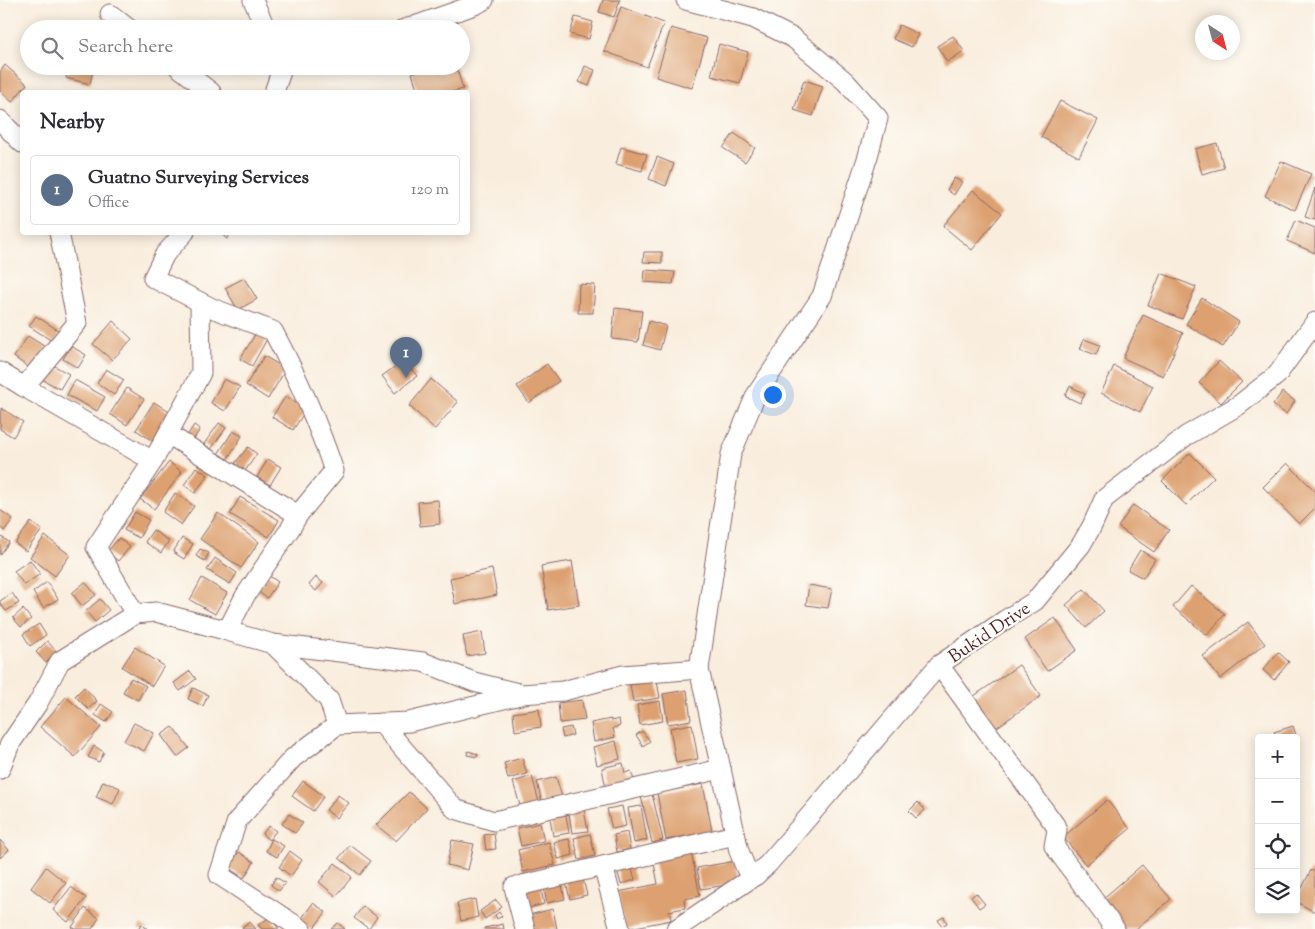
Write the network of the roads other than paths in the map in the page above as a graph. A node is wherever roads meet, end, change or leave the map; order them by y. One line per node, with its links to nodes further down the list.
1 (253, 0): 6 (street)
2 (484, 0): 7 (street)
3 (686, 0): 27 (street)
4 (110, 14): 5 (street)
5 (118, 20)
6 (262, 20)
7 (432, 20)
8 (189, 75): 10 (street)
9 (280, 75): 11 (street)
10 (208, 90)
11 (275, 90)
12 (0, 120): 13 (street)
13 (20, 141)
14 (60, 235): 19 (street)
15 (182, 235): 16 (street)
16 (200, 302): 20 (street); 22 (street)
17 (1315, 322): 26 (street, Bukid Drive)
18 (0, 372): 19 (street)
19 (24, 387): 21 (street)
20 (168, 434): 21 (street); 22 (street)
21 (153, 461): 23 (street)
22 (298, 515): 24 (street)
23 (135, 614): 24 (street); 31 (street)
24 (233, 632): 25 (street)
25 (273, 644): 28 (street); 30 (street)
26 (939, 665): 35 (street, Bukid Drive); 40 (street)
27 (699, 669): 28 (street); 32 (street)
28 (522, 694): 29 (street)
29 (382, 723): 30 (street); 32 (street)
30 (337, 725): 36 (street)
31 (0, 768)
32 (721, 769): 33 (street)
33 (735, 835): 34 (street); 35 (street)
34 (603, 866): 37 (street); 38 (street)
35 (756, 875): 39 (street, Bukid Drive)
36 (301, 929)
37 (525, 929)
38 (620, 929)
39 (676, 929)
40 (1115, 929)

